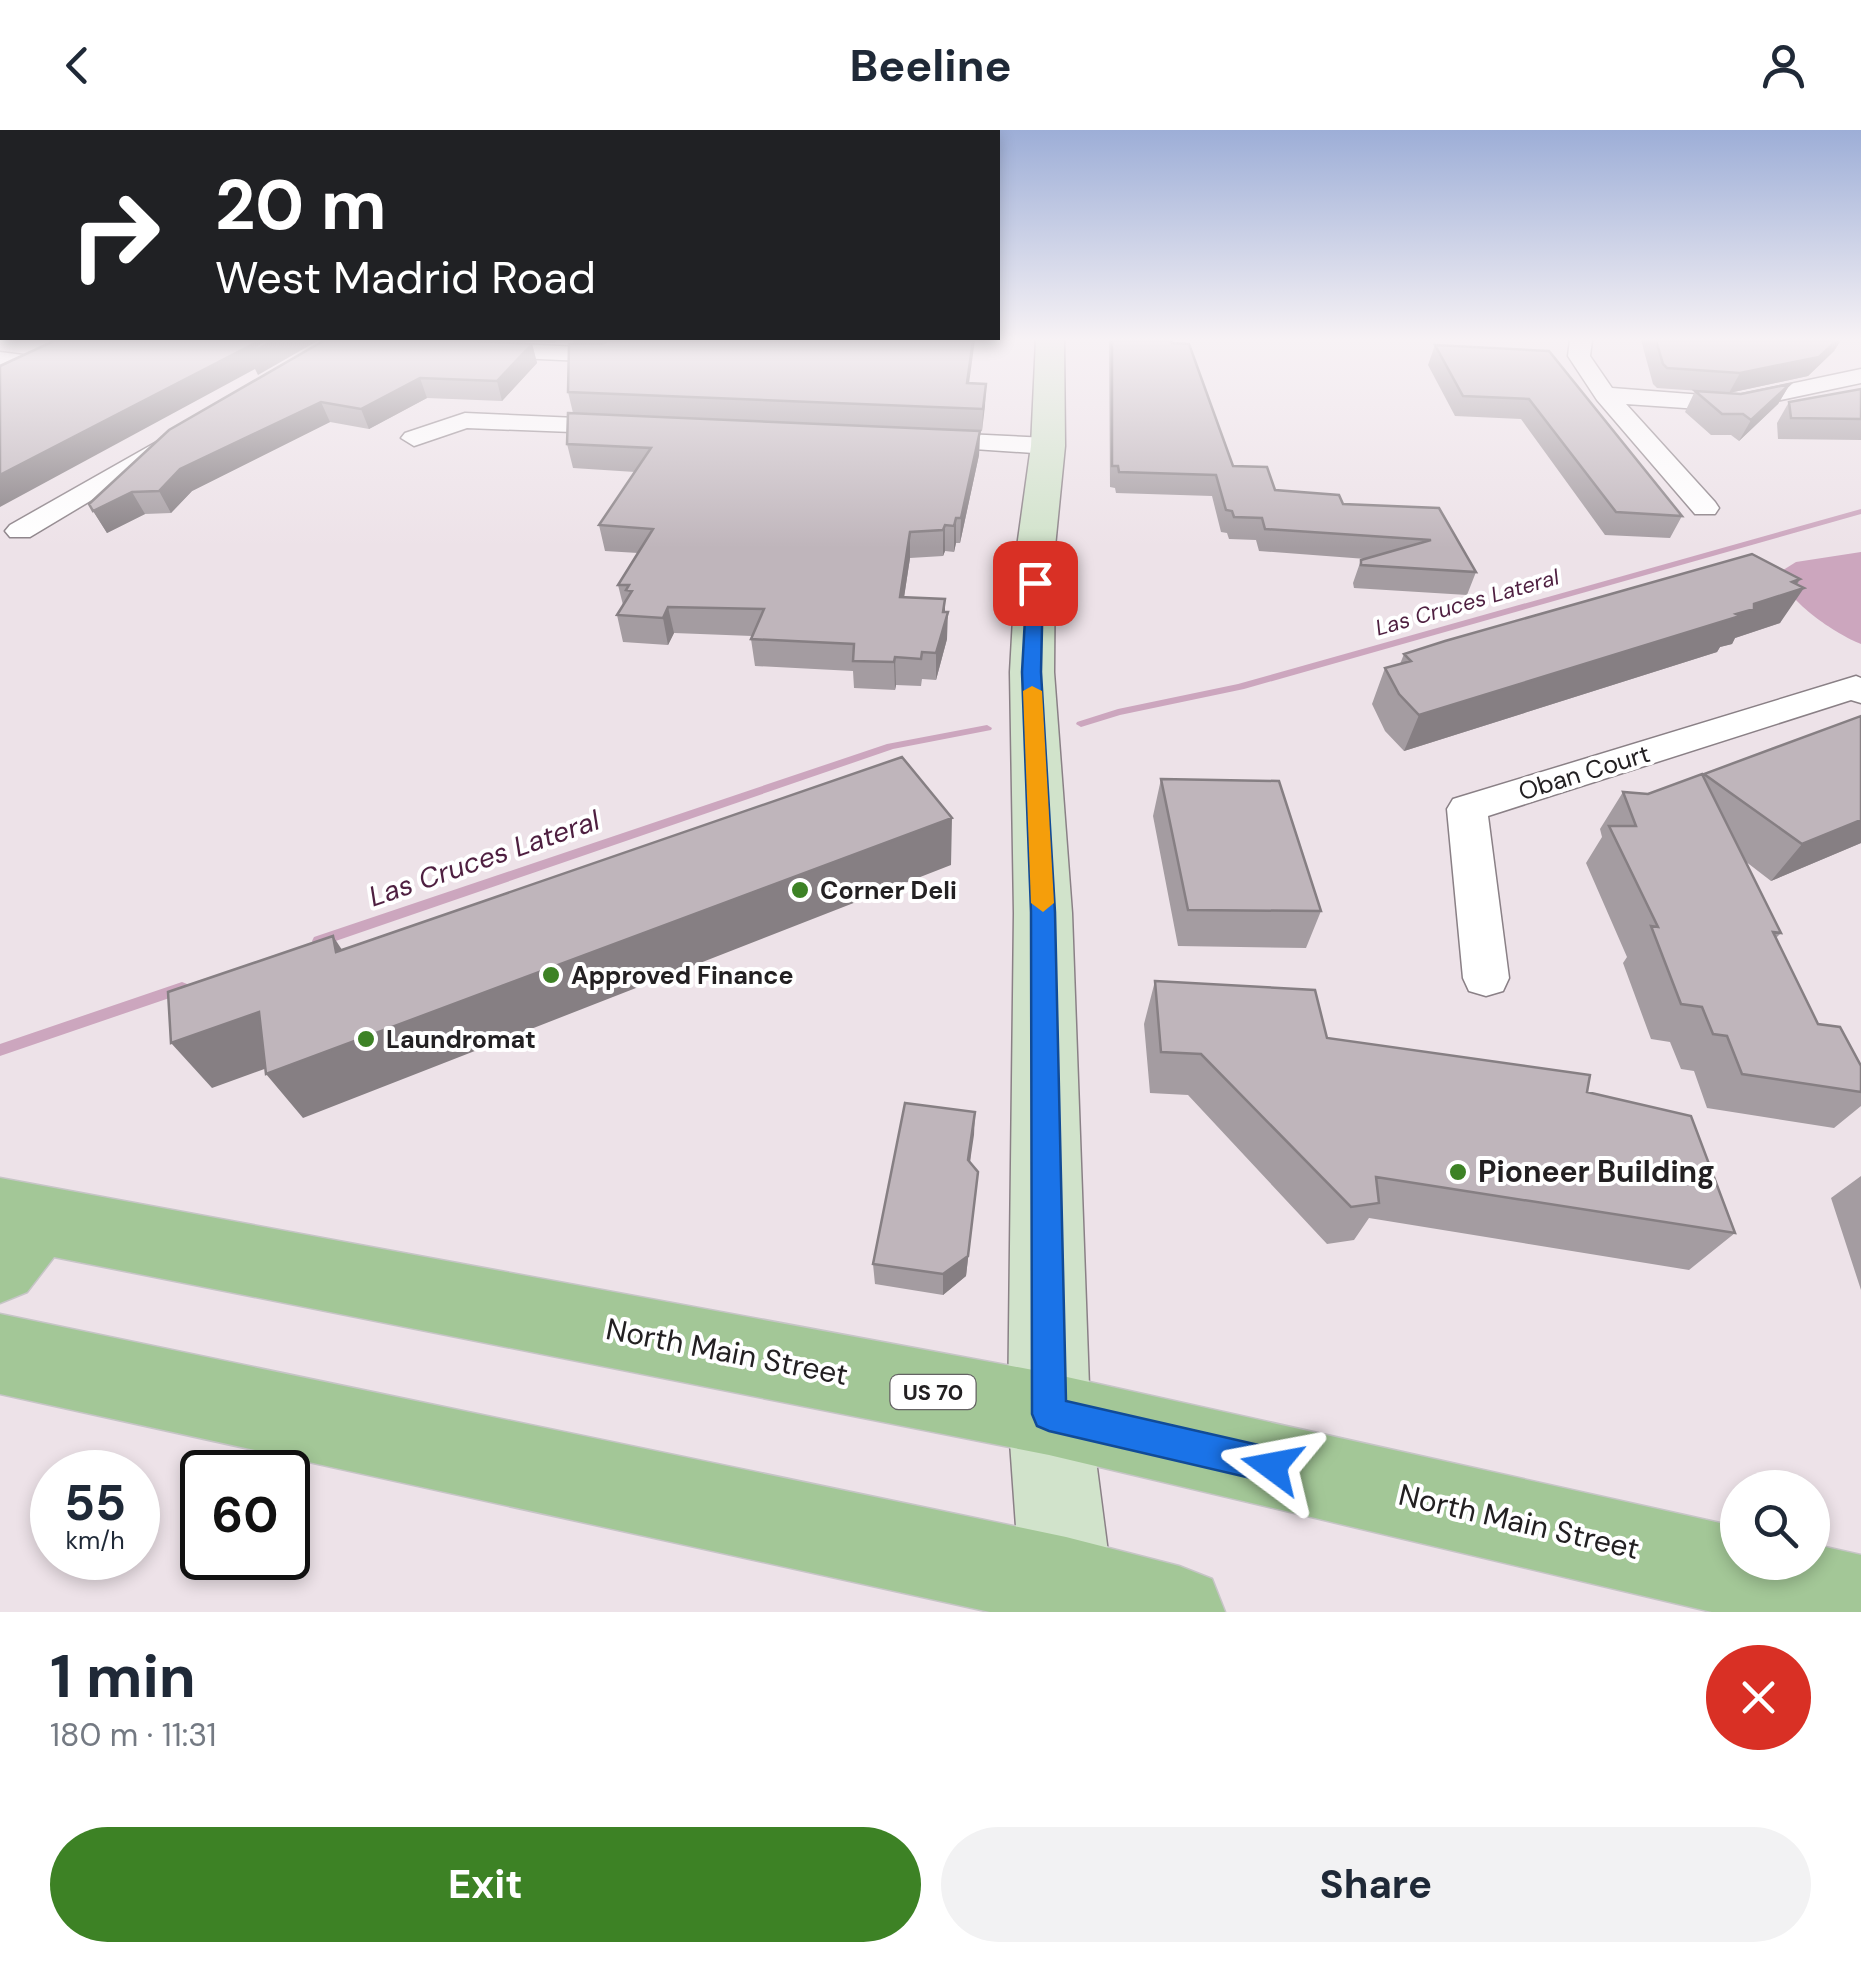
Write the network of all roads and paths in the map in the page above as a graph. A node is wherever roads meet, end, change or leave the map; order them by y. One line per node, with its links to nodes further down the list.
1 (1049, 409): 7 (street)
2 (1618, 409): 8 (street)
3 (204, 422): 9 (street)
4 (640, 428): 5 (street)
5 (414, 438)
6 (892, 439): 7 (street)
7 (1048, 446): 14 (street)
8 (1705, 508)
9 (20, 531)
10 (1861, 692): 11 (street, Oban Court)
11 (1486, 978)
12 (13, 1232): 14 (main road, North Main Street / US 70)
13 (0, 1354): 15 (main road)
14 (1049, 1414): 15 (street); 16 (main road, North Main Street / US 70)
15 (1066, 1598): 17 (main road)
16 (1861, 1600)
17 (1180, 1612)

